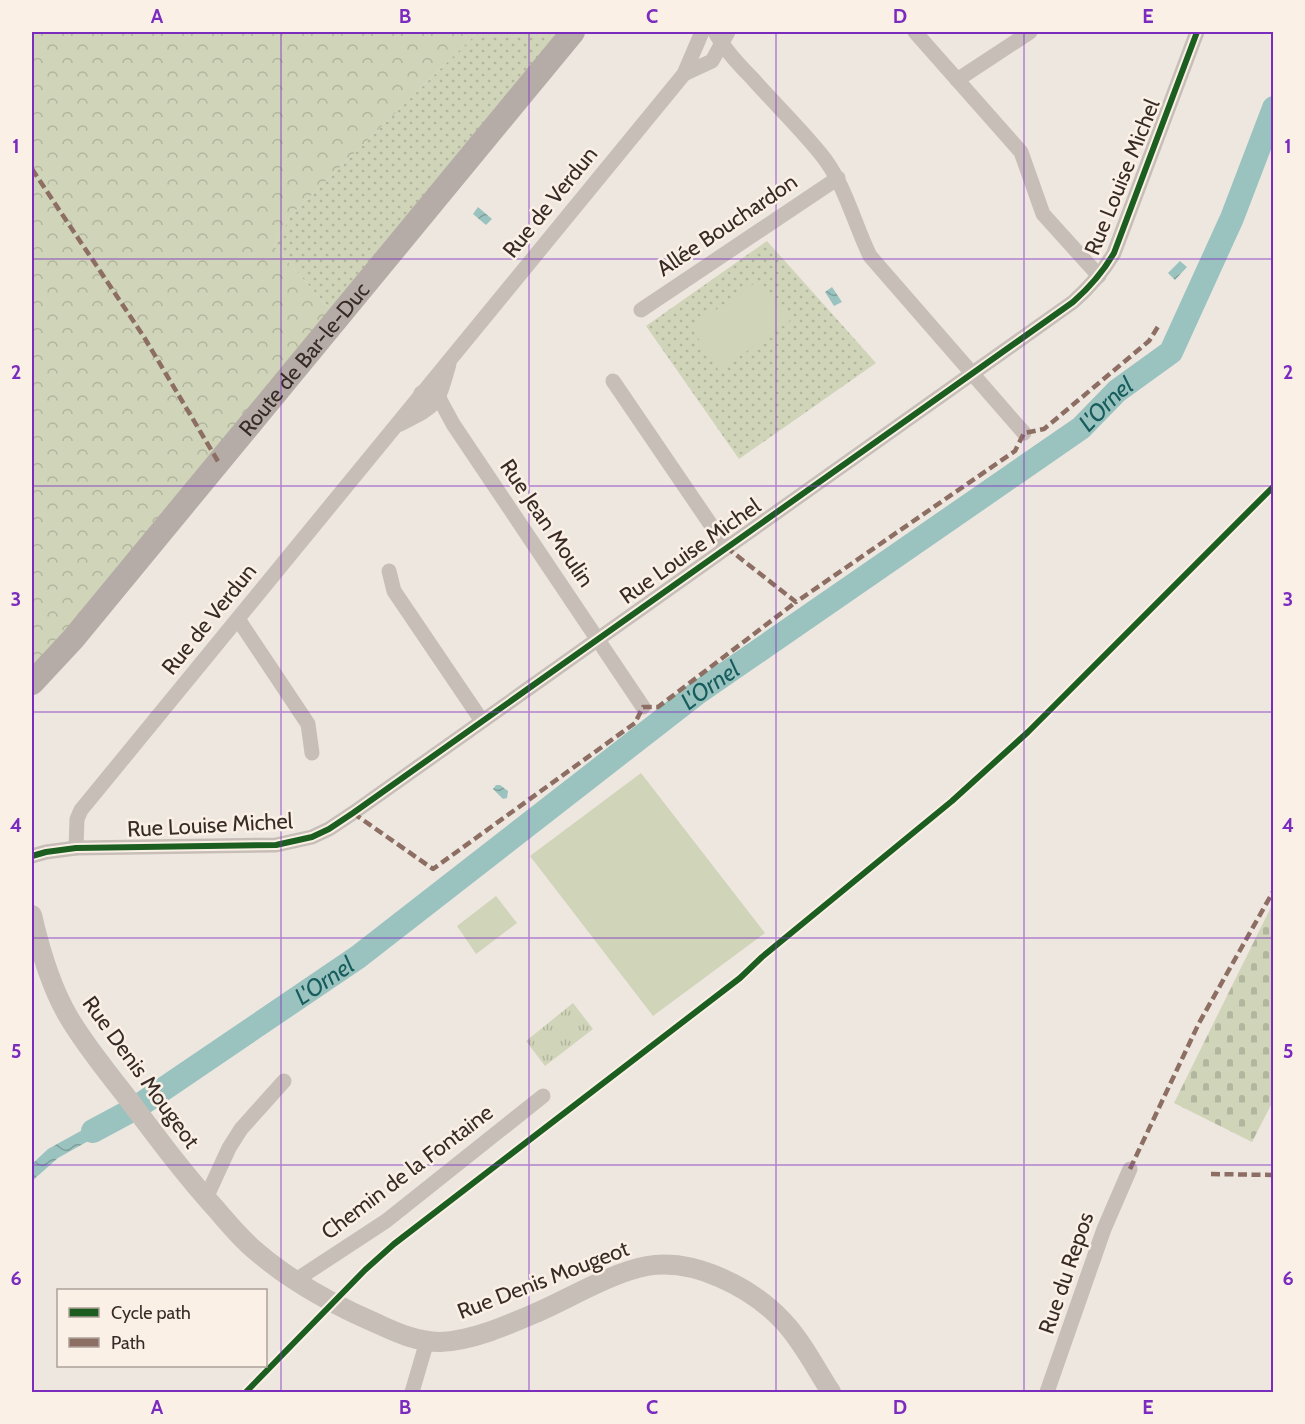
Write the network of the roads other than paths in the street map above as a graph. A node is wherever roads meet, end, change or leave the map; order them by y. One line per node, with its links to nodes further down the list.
1 (573, 32): 22 (main road, Route de Bar-le-Duc)
2 (915, 32): 7 (street)
3 (1030, 32): 7 (street)
4 (1197, 32): 9 (street, Rue Louise Michel)
5 (716, 34): 6 (street, Rue de Verdun); 6 (street, Rue de Verdun); 8 (street)
6 (684, 74): 11 (street, Rue de Verdun)
7 (957, 80): 9 (street)
8 (837, 178): 10 (street, Allée Bouchardon); 12 (street)
9 (1100, 276): 12 (street, Rue Louise Michel)
10 (641, 310)
11 (451, 358): 14 (street, Rue de Verdun); 15 (street, Rue de Verdun)
12 (971, 373): 17 (street); 18 (street, Rue Louise Michel)
13 (614, 381): 18 (street)
14 (421, 393): 15 (street); 16 (street, Rue de Verdun)
15 (434, 404): 16 (street, Rue de Verdun); 21 (street, Rue Jean Moulin)
16 (396, 426): 20 (street, Rue de Verdun)
17 (1024, 433)
18 (726, 547): 21 (street, Rue Louise Michel)
19 (388, 571): 24 (street)
20 (238, 619): 25 (street); 26 (street, Rue de Verdun)
21 (597, 639): 23 (street, Rue Jean Moulin); 24 (street, Rue Louise Michel)
22 (32, 683)
23 (643, 707)
24 (482, 721): 26 (street, Rue Louise Michel)
25 (312, 753)
26 (76, 848): 27 (street, Rue Louise Michel)
27 (32, 856)
28 (32, 915): 29 (street, Rue Denis Mougeot)
29 (34, 936): 33 (street, Rue Denis Mougeot)
30 (284, 1081): 33 (street)
31 (543, 1096): 34 (street, Chemin de la Fontaine)
32 (1130, 1168): 38 (street, Rue du Repos)
33 (206, 1198): 34 (street, Rue Denis Mougeot)
34 (296, 1280): 35 (street, Rue Denis Mougeot)
35 (427, 1341): 36 (street); 37 (street, Rue Denis Mougeot)
36 (412, 1392)
37 (831, 1392)
38 (1047, 1392)

